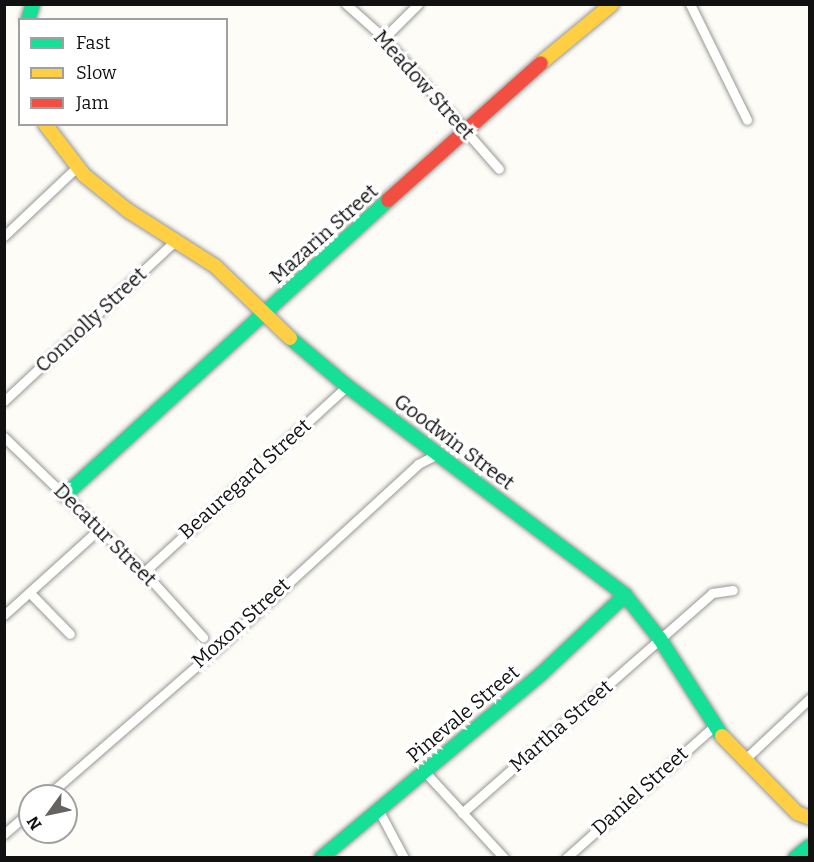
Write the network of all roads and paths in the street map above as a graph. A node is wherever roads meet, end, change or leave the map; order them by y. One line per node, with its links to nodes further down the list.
1 (346, 4): 5 (street, Meadow Street)
2 (418, 4): 5 (street)
3 (612, 4): 8 (street, Mazarin Street)
4 (690, 4): 6 (street)
5 (384, 38): 8 (street, Meadow Street)
6 (747, 120)
7 (46, 126): 9 (street, Goodwin Street)
8 (466, 131): 10 (street, Meadow Street); 13 (street, Mazarin Street)
9 (76, 167): 11 (street); 12 (street, Goodwin Street)
10 (499, 169)
11 (4, 236)
12 (177, 239): 13 (street, Goodwin Street); 15 (street, Connolly Street)
13 (263, 315): 14 (street, Goodwin Street); 18 (street, Mazarin Street)
14 (347, 386): 17 (street, Goodwin Street); 20 (street, Beauregard Street)
15 (4, 401)
16 (5, 438): 18 (street, Decatur Street)
17 (438, 454): 23 (street, Goodwin Street); 32 (street, Moxon Street)
18 (66, 495): 19 (street, Decatur Street)
19 (98, 530): 20 (street, Decatur Street); 22 (street)
20 (144, 572): 26 (street, Decatur Street)
21 (733, 590): 27 (street, Martha Street)
22 (30, 593): 24 (street); 25 (street)
23 (625, 595): 27 (street, Goodwin Street); 31 (street, Pinevale Street)
24 (4, 615)
25 (70, 634)
26 (202, 637)
27 (660, 639): 29 (street, Goodwin Street); 34 (street, Martha Street)
28 (810, 698): 30 (street)
29 (714, 726): 30 (street, Goodwin Street); 42 (street, Daniel Street)
30 (743, 761): 35 (street, Goodwin Street)
31 (425, 772): 33 (street, Pinevale Street); 34 (street)
32 (61, 784)
33 (378, 809): 39 (street, Pinevale Street); 40 (street)
34 (462, 813): 41 (street)
35 (810, 818)
36 (18, 822): 37 (street)
37 (4, 834)
38 (810, 846): 43 (street)
39 (321, 858)
40 (404, 858)
41 (504, 858)
42 (566, 858)
43 (795, 858)

